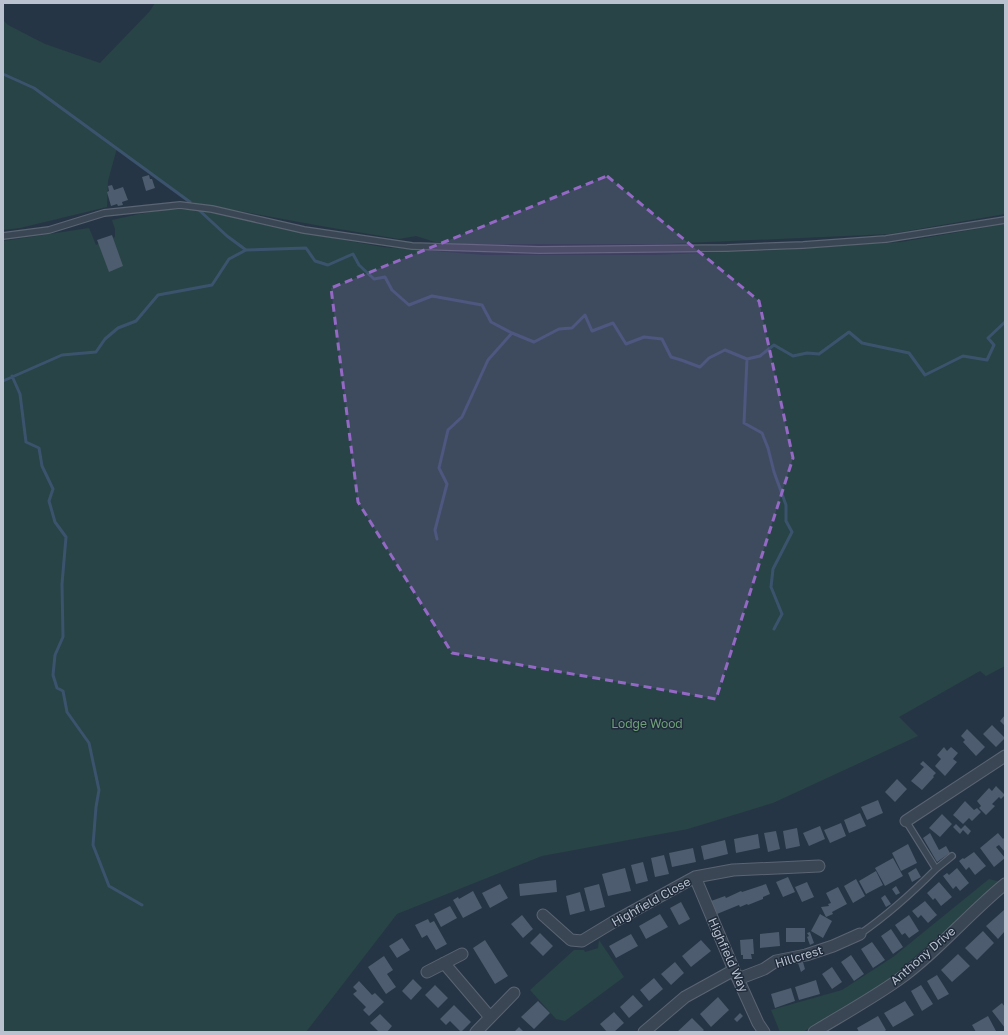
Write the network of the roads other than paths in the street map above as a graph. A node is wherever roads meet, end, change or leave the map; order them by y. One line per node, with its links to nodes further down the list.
1 (1005, 220): 2 (lane)
2 (3, 236)
3 (1005, 756): 4 (street)
4 (906, 821): 7 (lane)
5 (952, 856): 7 (lane)
6 (820, 866): 8 (street, Highfield Close)
7 (936, 869): 11 (lane)
8 (695, 877): 10 (street, Highfield Close); 15 (street, Highfield Way)
9 (1005, 884): 21 (street, Anthony Drive)
10 (543, 915)
11 (860, 934): 15 (street, Hillcrest)
12 (462, 954): 13 (street)
13 (444, 963): 14 (street); 17 (street)
14 (427, 972)
15 (736, 975): 19 (street, Hillcrest); 20 (street, Highfield Way)
16 (514, 993): 17 (street)
17 (490, 1017): 18 (street)
18 (476, 1032)
19 (644, 1032)
20 (764, 1032)
21 (814, 1032)

